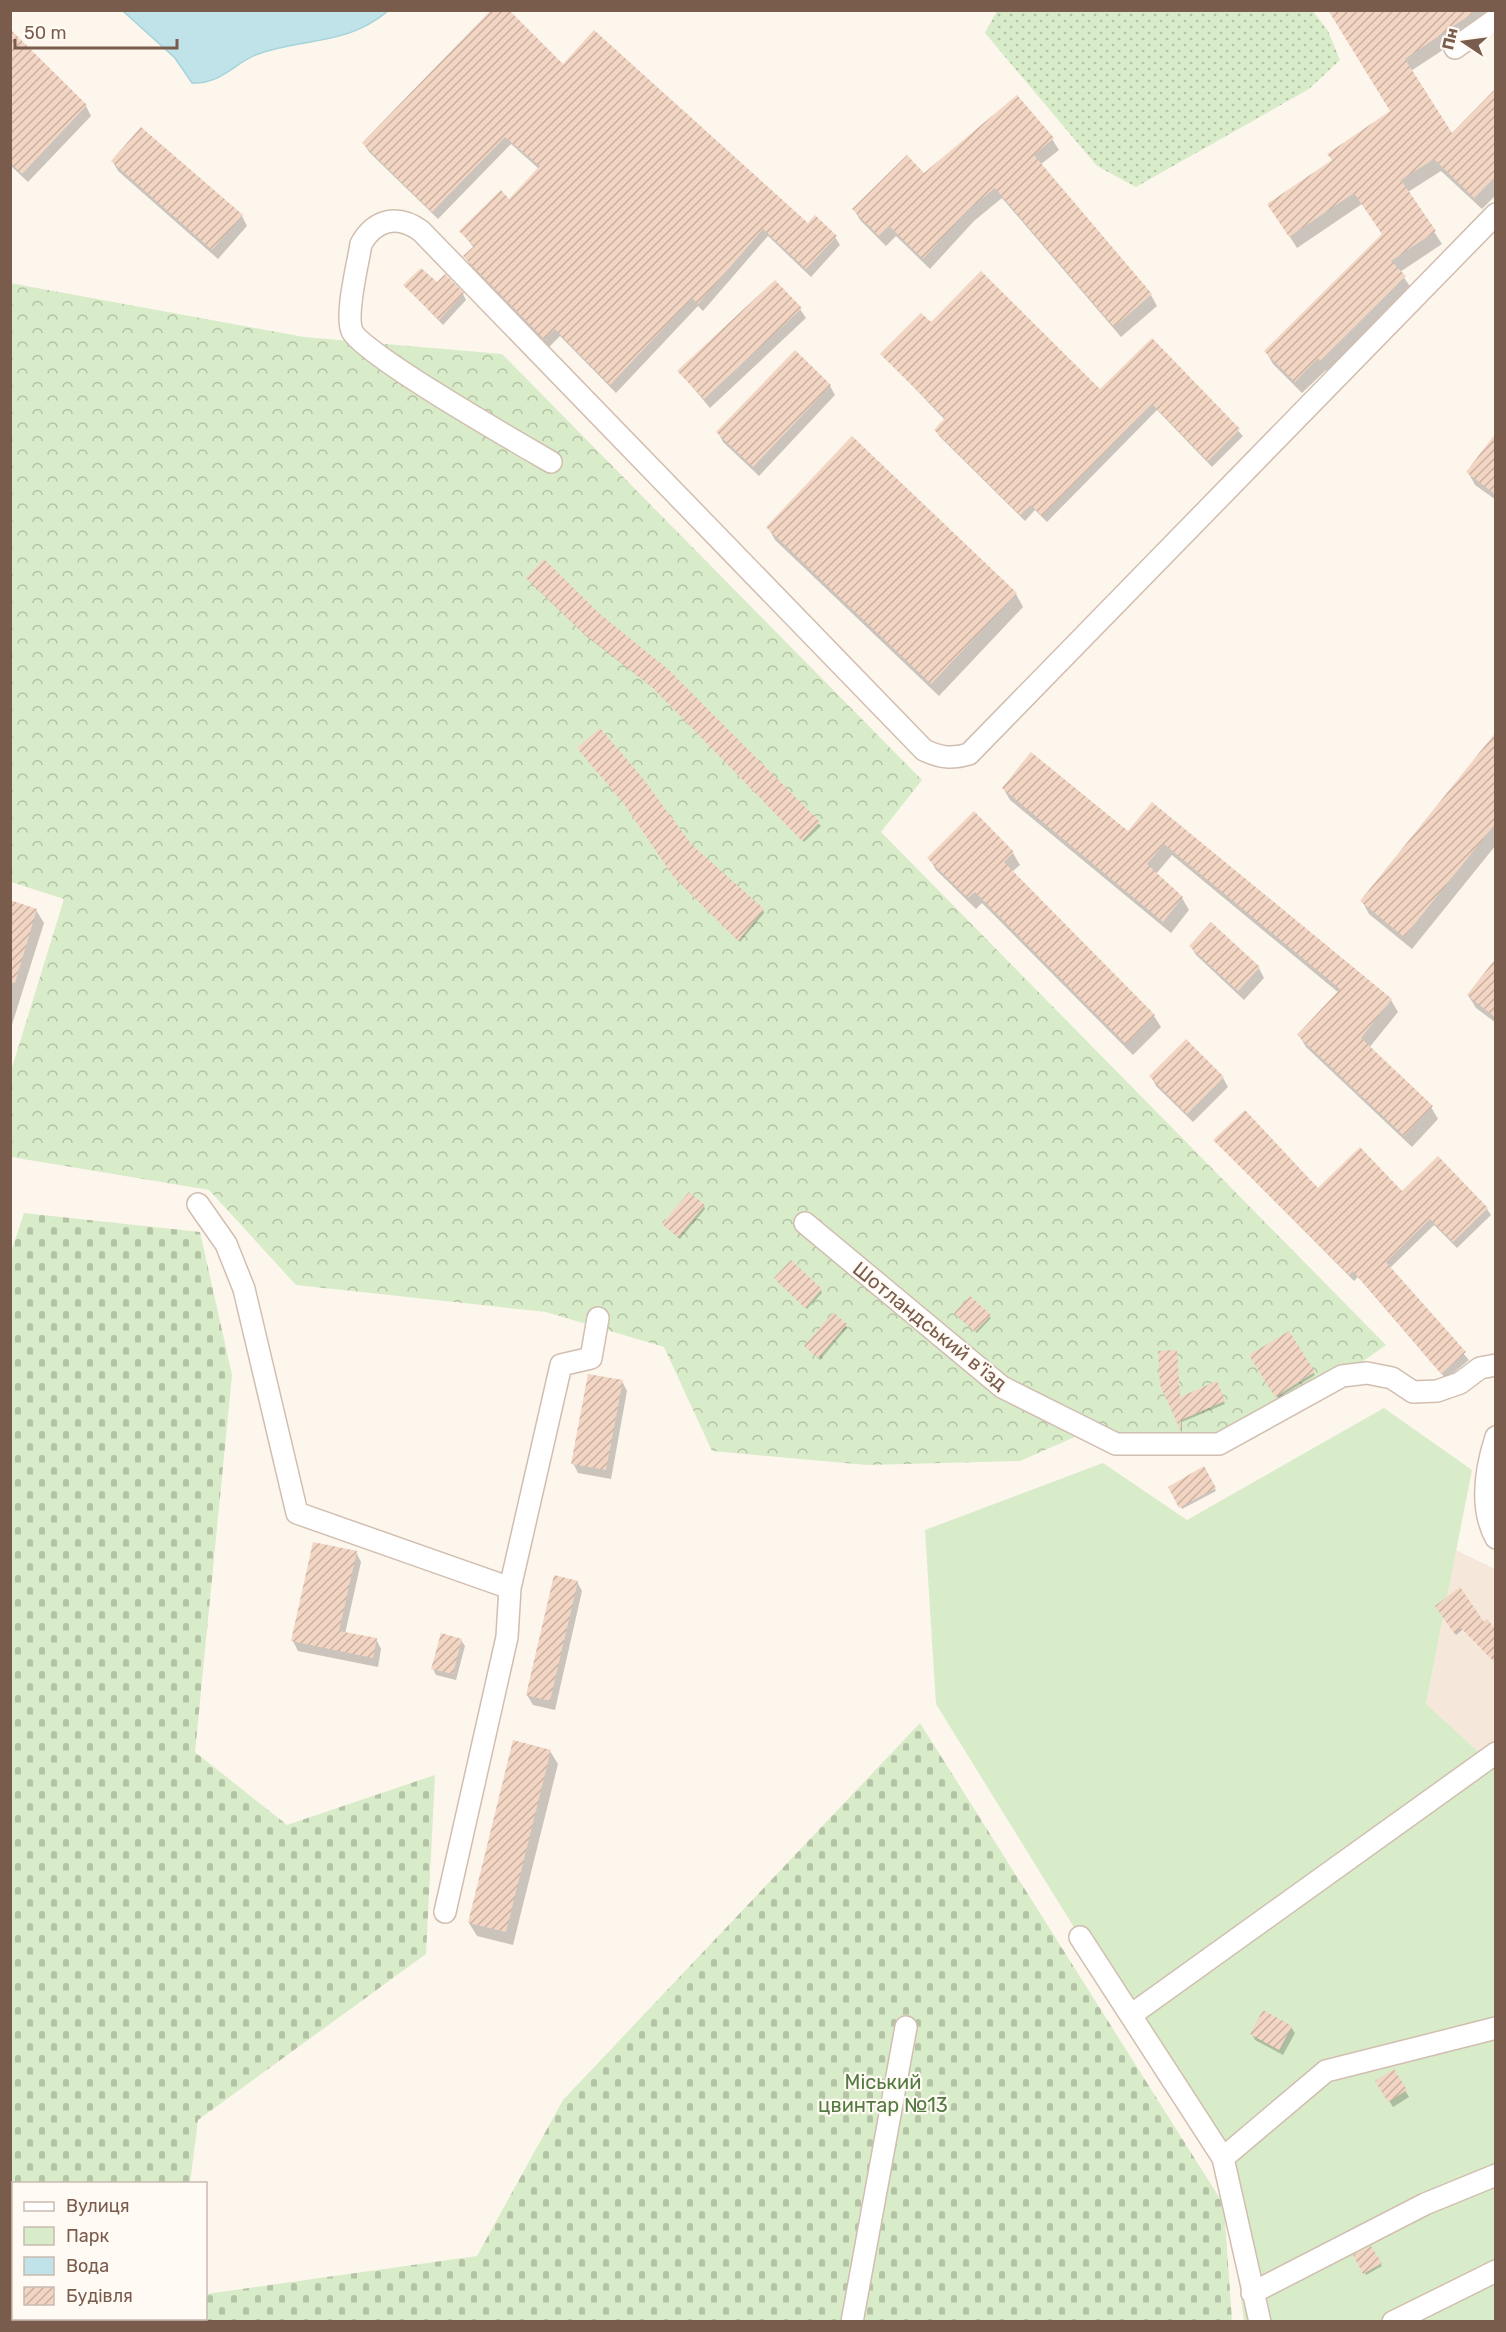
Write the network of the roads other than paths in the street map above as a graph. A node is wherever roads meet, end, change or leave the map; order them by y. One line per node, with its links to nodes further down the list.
1 (1496, 19): 2 (street)
2 (1455, 48)
3 (1496, 214): 4 (street)
4 (551, 462)
5 (198, 1204): 11 (street)
6 (805, 1223): 8 (street, Шотландський в'їзд)
7 (597, 1318): 11 (street)
8 (1496, 1365)
9 (1496, 1437): 10 (street)
10 (1496, 1538)
11 (510, 1588): 13 (street)
12 (1496, 1753): 15 (street)
13 (445, 1912)
14 (1080, 1937): 15 (street)
15 (1131, 2015): 18 (street)
16 (906, 2027): 22 (street)
17 (1496, 2028): 18 (street)
18 (1223, 2158): 21 (street)
19 (1496, 2175): 21 (street)
20 (1496, 2271): 24 (street)
21 (1252, 2293): 23 (street)
22 (852, 2322)
23 (1260, 2322)
24 (1393, 2322)

